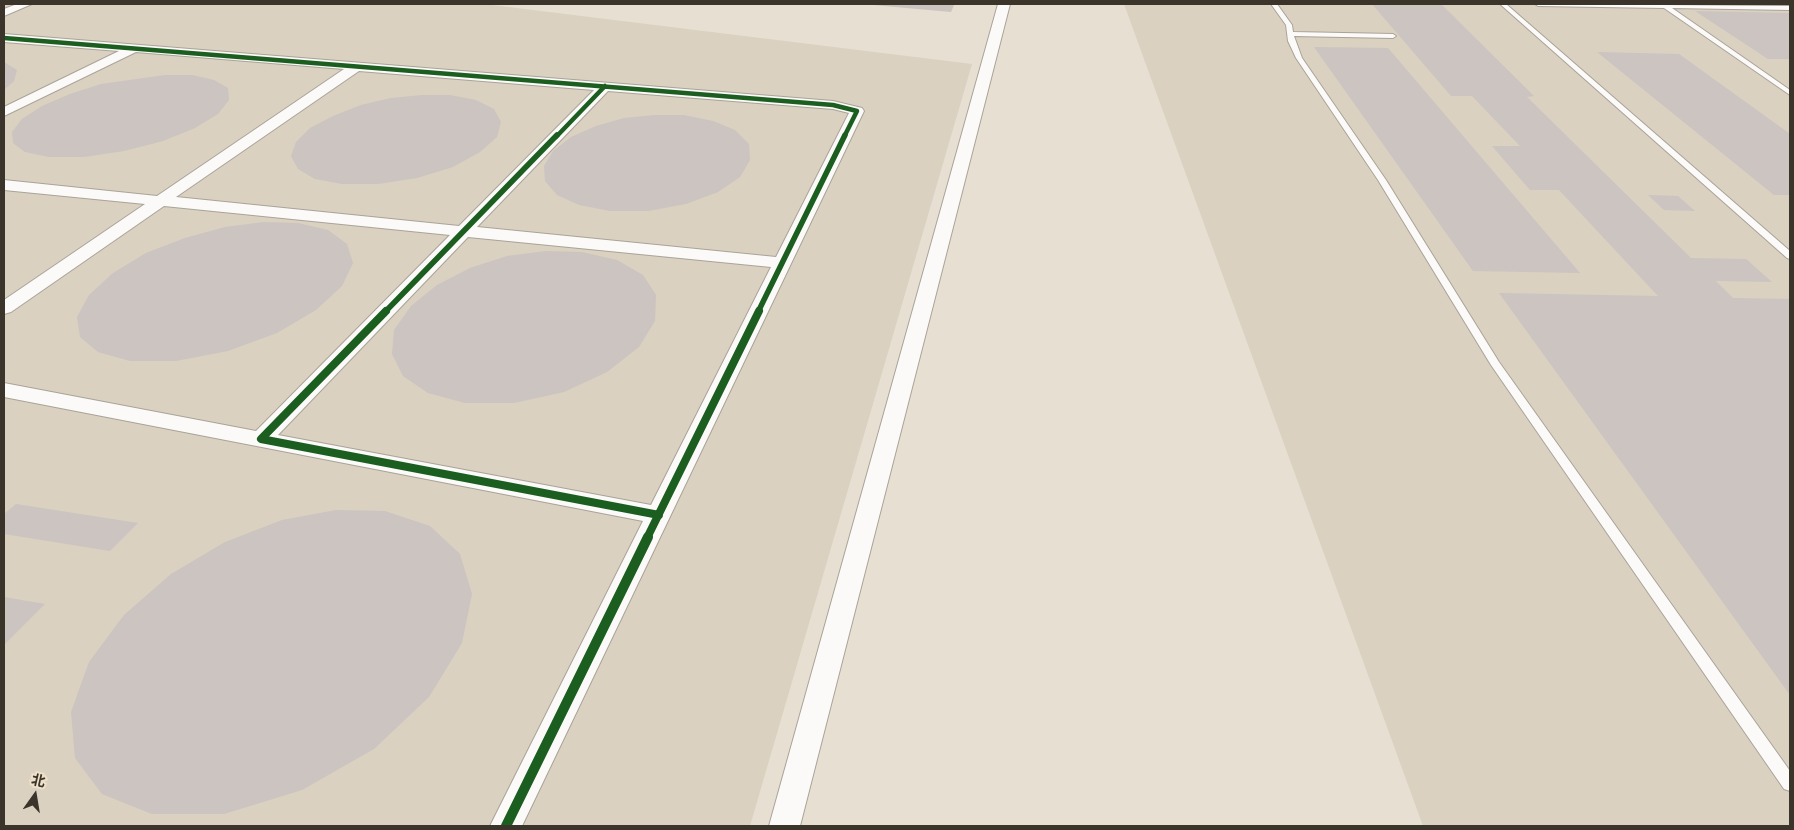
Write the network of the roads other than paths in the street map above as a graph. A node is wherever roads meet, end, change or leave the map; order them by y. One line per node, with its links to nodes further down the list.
1 (26, 4): 10 (street)
2 (1004, 4): 30 (street)
3 (1274, 4): 11 (lane)
4 (1503, 4): 22 (lane)
5 (1538, 4): 7 (lane)
6 (1755, 4): 8 (lane)
7 (1663, 5): 8 (lane); 17 (lane)
8 (1761, 8): 9 (lane)
9 (1790, 8)
10 (4, 13)
11 (1290, 34): 12 (lane); 28 (lane)
12 (1393, 36)
13 (4, 38): 14 (street)
14 (134, 48): 15 (street); 18 (street)
15 (357, 66): 16 (street); 20 (street)
16 (606, 86): 21 (street); 23 (street)
17 (1790, 94)
18 (4, 112)
19 (4, 185): 20 (street)
20 (158, 202): 21 (street); 24 (street)
21 (463, 232): 23 (street); 26 (street)
22 (1790, 256)
23 (782, 263): 27 (street)
24 (4, 308)
25 (4, 390): 26 (street)
26 (262, 439): 27 (street)
27 (659, 515): 29 (street)
28 (1790, 784)
29 (506, 826)
30 (784, 826)

